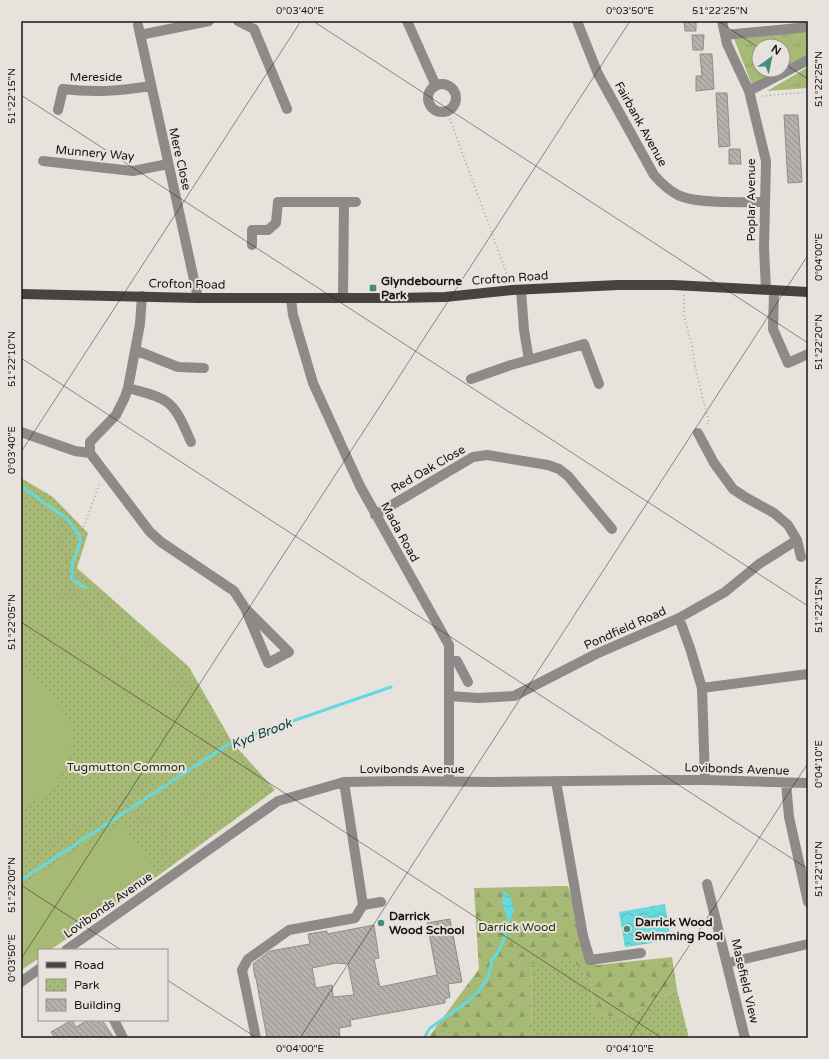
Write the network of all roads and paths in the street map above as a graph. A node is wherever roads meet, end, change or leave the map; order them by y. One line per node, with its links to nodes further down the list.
1 (209, 21): 8 (street)
2 (238, 21): 15 (street)
3 (407, 21): 12 (street)
4 (577, 21): 22 (street, Fairbank Avenue)
5 (722, 21): 9 (street, Poplar Avenue)
6 (138, 25): 8 (street, Mere Close)
7 (808, 27): 9 (street)
8 (140, 35): 11 (street, Mere Close)
9 (725, 35): 14 (street, Poplar Avenue)
10 (808, 60): 14 (street)
11 (151, 86): 16 (street, Mereside); 19 (street, Mere Close)
12 (436, 86): 17 (street); 17 (street)
13 (808, 92): 14 (path)
14 (750, 94): 22 (street, Poplar Avenue)
15 (288, 109)
16 (58, 110)
17 (447, 111): 25 (path)
18 (43, 161): 19 (street, Munnery Way)
19 (168, 164): 30 (street, Mere Close)
20 (344, 202): 21 (street); 23 (street); 32 (street)
21 (356, 202)
22 (765, 202): 26 (street, Poplar Avenue)
23 (252, 245)
24 (683, 286): 25 (main road, Crofton Road); 26 (main road, Crofton Road); 41 (path)
25 (517, 290): 32 (main road, Crofton Road); 35 (street)
26 (770, 291): 27 (main road, Crofton Road); 34 (street, Poplar Avenue)
27 (808, 292)
28 (21, 294): 29 (main road, Crofton Road)
29 (142, 296): 30 (main road, Crofton Road); 33 (street)
30 (198, 298): 31 (main road, Crofton Road)
31 (291, 298): 32 (main road, Crofton Road); 46 (street, Mada Road)
32 (343, 298)
33 (135, 350): 36 (street); 39 (street)
34 (808, 354)
35 (528, 360): 37 (street); 38 (street)
36 (204, 368)
37 (471, 379)
38 (599, 384)
39 (128, 388): 42 (street); 43 (street)
40 (21, 432): 43 (street)
41 (698, 433): 50 (street)
42 (191, 442)
43 (90, 453): 44 (street)
44 (104, 473): 48 (path); 54 (street)
45 (21, 492): 48 (path)
46 (375, 515): 47 (street, Red Oak Close); 56 (street, Mada Road)
47 (612, 529)
48 (62, 534): 49 (path)
49 (61, 538): 53 (path); 60 (path)
50 (797, 540): 51 (street); 55 (street, Pondfield Road)
51 (801, 557)
52 (21, 587): 53 (path)
53 (86, 604): 60 (path)
54 (245, 608): 54 (street)
55 (679, 618): 59 (street); 61 (street, Pondfield Road)
56 (449, 660): 58 (street); 61 (street, Mada Road)
57 (808, 674): 59 (street)
58 (468, 682)
59 (702, 688): 64 (street)
60 (198, 691): 62 (path)
61 (449, 696): 67 (street, Mada Road)
62 (223, 737): 63 (path); 71 (path)
63 (249, 767): 70 (path); 72 (path)
64 (705, 780): 65 (street, Lovibonds Avenue); 69 (street, Lovibonds Avenue)
65 (556, 781): 67 (street, Lovibonds Avenue); 79 (street)
66 (344, 782): 67 (street, Lovibonds Avenue); 70 (street, Lovibonds Avenue); 78 (street)
67 (449, 782)
68 (808, 783): 69 (street, Lovibonds Avenue)
69 (786, 784): 77 (street)
70 (278, 801): 74 (street, Lovibonds Avenue)
71 (122, 802): 72 (path); 73 (path)
72 (168, 827): 74 (path)
73 (21, 861)
74 (174, 874): 81 (street, Lovibonds Avenue)
75 (707, 884): 83 (street, Masefield View)
76 (381, 902): 78 (street)
77 (808, 902)
78 (363, 905): 88 (street)
79 (583, 936): 82 (street); 89 (path)
80 (808, 944): 83 (street)
81 (68, 949)
82 (641, 953)
83 (727, 963): 90 (street, Masefield View)
84 (38, 970): 85 (street)
85 (21, 982)
86 (114, 1021): 87 (street)
87 (123, 1038)
88 (256, 1038)
89 (489, 1038)
90 (745, 1038)

